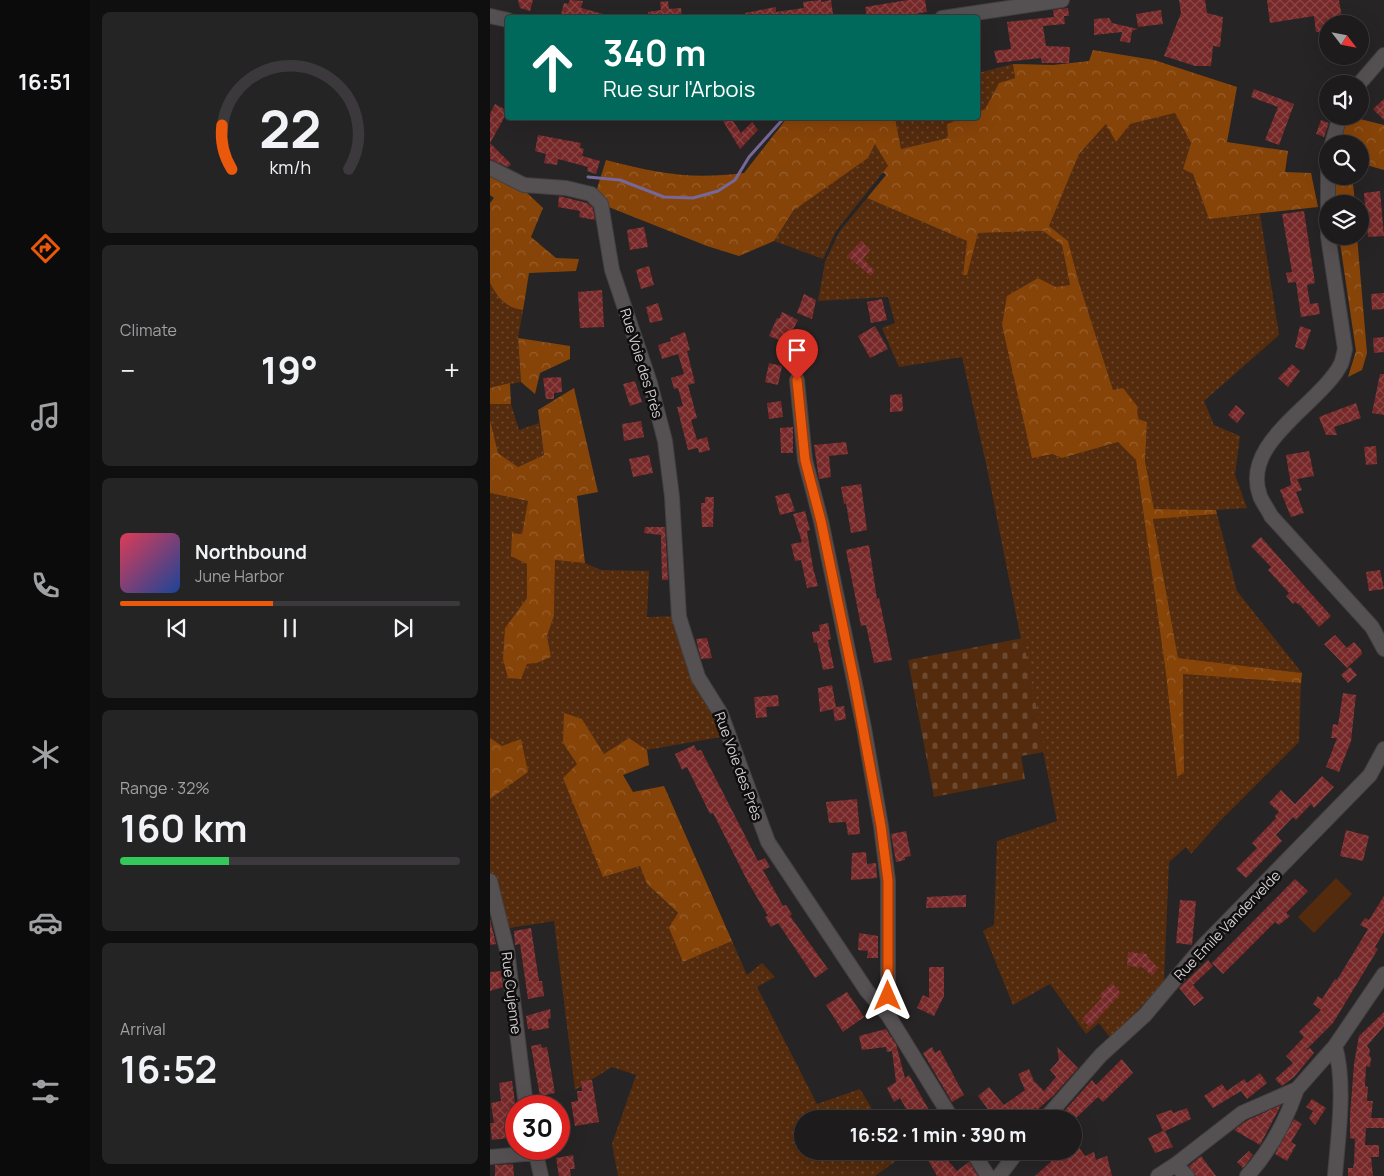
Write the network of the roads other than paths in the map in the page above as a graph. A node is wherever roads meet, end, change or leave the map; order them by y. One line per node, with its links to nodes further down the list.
1 (1062, 0): 2 (street)
2 (962, 15)
3 (490, 16): 4 (street)
4 (505, 19)
5 (1384, 55): 6 (street)
6 (1367, 75)
7 (490, 168): 14 (street, Rue Voie des Près)
8 (1329, 245): 10 (street)
9 (797, 380): 14 (street)
10 (1384, 649)
11 (1384, 749): 19 (street, Rue Emile Vandervelde)
12 (490, 881): 17 (street, Rue Cujenne)
13 (1384, 974): 15 (street)
14 (888, 1015): 18 (street, Rue Voie des Près)
15 (1335, 1046): 16 (street); 32 (street)
16 (1297, 1089): 25 (street); 31 (street)
17 (525, 1095)
18 (946, 1110)
19 (1053, 1110)
20 (505, 1155): 21 (street)
21 (490, 1157)
22 (537, 1160): 26 (street)
23 (978, 1160): 27 (street)
24 (1011, 1160): 28 (street)
25 (1175, 1165): 29 (street); 30 (street)
26 (541, 1176)
27 (988, 1176)
28 (999, 1176)
29 (1158, 1176)
30 (1187, 1176)
31 (1247, 1176)
32 (1335, 1176)

